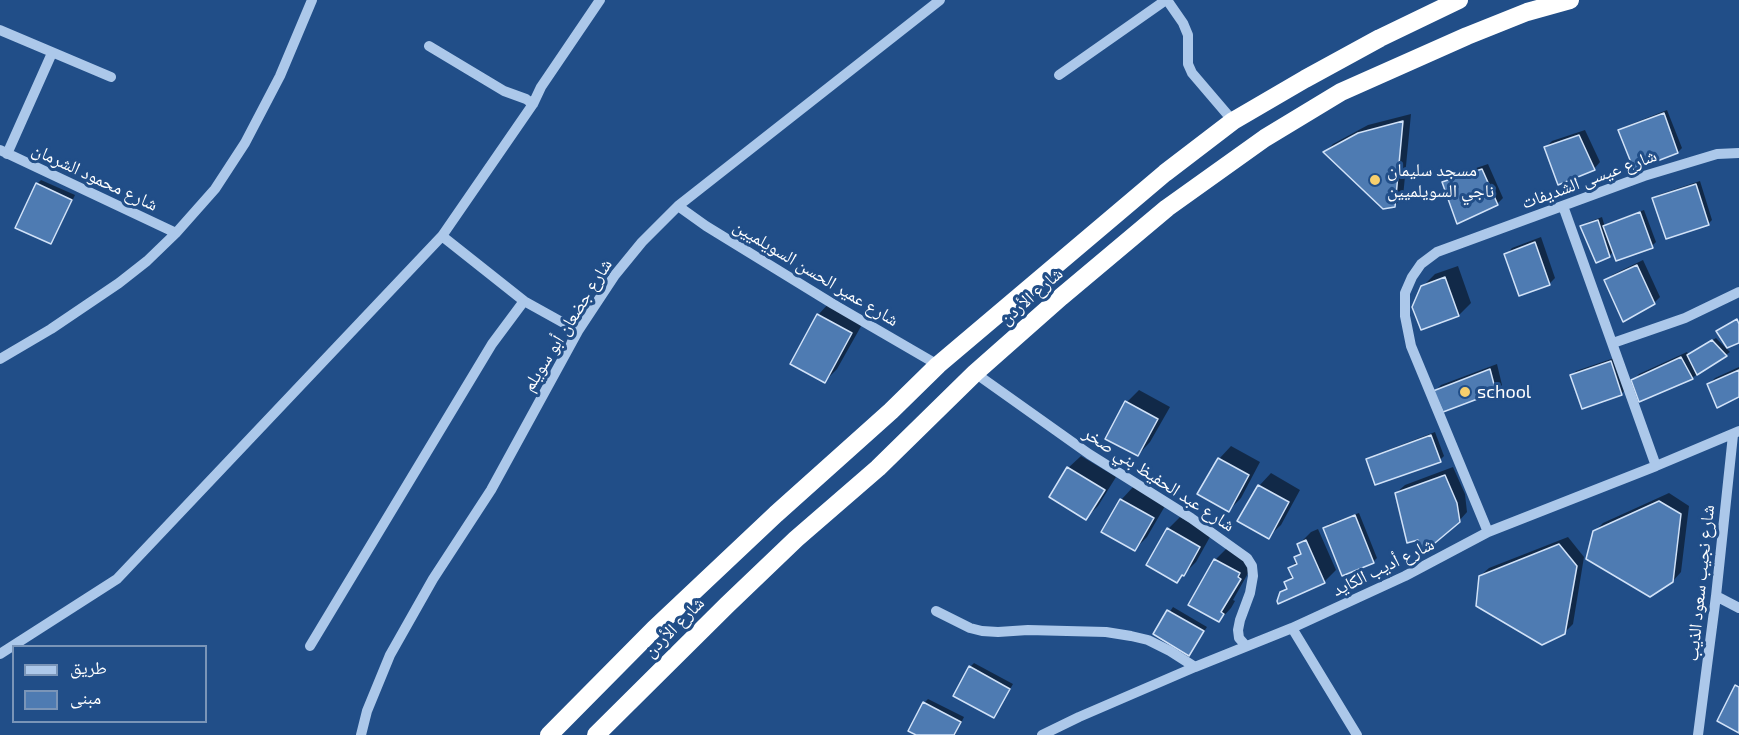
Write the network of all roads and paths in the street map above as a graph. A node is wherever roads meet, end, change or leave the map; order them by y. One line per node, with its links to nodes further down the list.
1 (312, 0): 18 (street)
2 (600, 0): 12 (street)
3 (940, 0): 16 (street, شارع جضعان أبو سويلم)
4 (1167, 0): 10 (street); 13 (street)
5 (1459, 0): 13 (highway, شارع الأردن)
6 (1570, 0): 26 (highway, شارع الأردن)
7 (0, 30): 9 (street)
8 (429, 46): 12 (street)
9 (51, 53): 11 (street); 14 (street)
10 (1059, 75)
11 (111, 77)
12 (533, 104): 19 (street)
13 (1233, 121): 25 (highway, شارع الأردن)
14 (4, 152): 18 (street, شارع محمود الشرمان)
15 (1739, 153): 17 (street, شارع عيسى الشديفات)
16 (678, 206): 22 (street, شارع جضعان أبو سويلم); 25 (street, شارع عمير الحسن السويلميين)
17 (1563, 206): 23 (street); 29 (street, شارع عيسى الشديفات)
18 (176, 233): 24 (street)
19 (442, 236): 21 (street); 34 (street)
20 (1739, 292): 23 (street)
21 (524, 301): 22 (street); 35 (street)
22 (578, 331): 40 (street, شارع جضعان أبو سويلم)
23 (1613, 344): 28 (street)
24 (0, 359)
25 (938, 365): 39 (highway, شارع الأردن)
26 (975, 373): 36 (street, شارع عبد الحفيظ بني صخر); 38 (highway, شارع الأردن)
27 (1736, 433): 28 (street, شارع أديب الكايد); 30 (street, شارع نجيب سعود الذيب)
28 (1656, 466): 29 (street, شارع أديب الكايد)
29 (1488, 532): 33 (street, شارع أديب الكايد)
30 (1716, 596): 31 (street); 44 (street, شارع نجيب سعود الذيب)
31 (1739, 608)
32 (936, 611): 37 (street)
33 (1292, 628): 36 (street, شارع أديب الكايد); 43 (street)
34 (14, 645)
35 (310, 646)
36 (1246, 646): 37 (street, شارع أديب الكايد)
37 (1195, 667): 42 (street, شارع أديب الكايد)
38 (613, 726): 41 (highway, شارع الأردن)
39 (552, 731)
40 (361, 735)
41 (596, 735)
42 (1042, 735)
43 (1357, 735)
44 (1698, 735)

